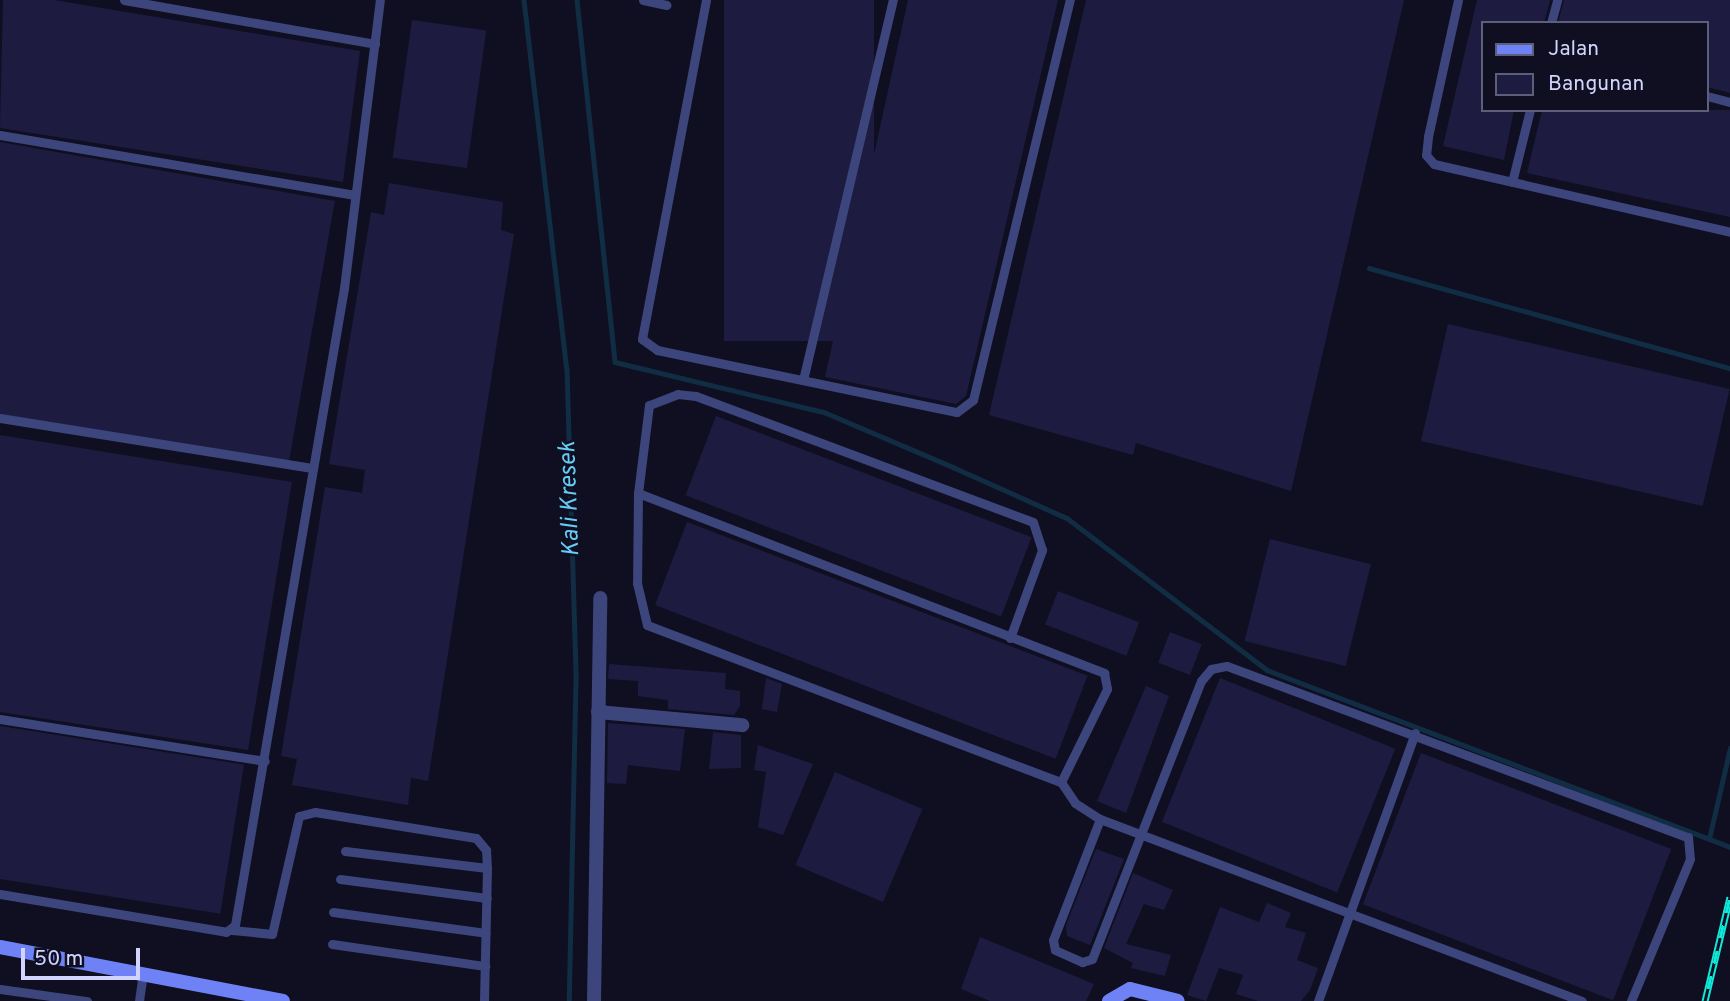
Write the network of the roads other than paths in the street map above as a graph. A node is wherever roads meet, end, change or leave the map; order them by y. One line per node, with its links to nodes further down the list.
1 (124, 0): 11 (lane)
2 (380, 0): 11 (lane)
3 (643, 0): 9 (lane)
4 (706, 0): 19 (lane)
5 (893, 0): 19 (lane)
6 (1070, 0): 19 (lane)
7 (1458, 0): 16 (lane)
8 (1557, 0): 10 (lane)
9 (666, 5)
10 (1552, 21)
11 (375, 44): 17 (lane)
12 (1709, 97): 13 (lane)
13 (1730, 102)
14 (1530, 112): 16 (lane)
15 (0, 135): 17 (lane)
16 (1512, 182): 18 (lane)
17 (355, 195): 21 (lane)
18 (1730, 232)
19 (803, 380)
20 (0, 418): 21 (lane)
21 (312, 468): 29 (lane)
22 (638, 493): 24 (lane); 24 (lane); 30 (lane)
23 (600, 598): 25 (street)
24 (1010, 638): 30 (lane)
25 (598, 712): 27 (street); 51 (street)
26 (0, 719): 29 (lane)
27 (742, 724)
28 (1415, 733): 32 (lane); 38 (lane); 56 (lane)
29 (265, 761): 40 (lane)
30 (1060, 782): 31 (lane)
31 (1100, 819): 32 (lane); 32 (lane)
32 (1143, 834): 38 (lane)
33 (345, 851): 34 (lane)
34 (487, 868): 37 (lane); 40 (lane)
35 (340, 879): 37 (lane)
36 (0, 894): 40 (lane)
37 (487, 898): 41 (lane)
38 (1353, 910): 54 (lane); 55 (lane)
39 (333, 912): 41 (lane)
40 (232, 930)
41 (486, 933): 44 (lane)
42 (331, 944): 44 (lane)
43 (0, 947): 45 (main road)
44 (485, 966): 50 (lane)
45 (143, 974): 48 (lane); 49 (main road)
46 (0, 989): 47 (lane)
47 (87, 1001)
48 (139, 1001)
49 (283, 1001)
50 (484, 1001)
51 (594, 1001)
52 (1108, 1001): 53 (main road)
53 (1178, 1001)
54 (1318, 1001)
55 (1582, 1001)
56 (1631, 1001)

